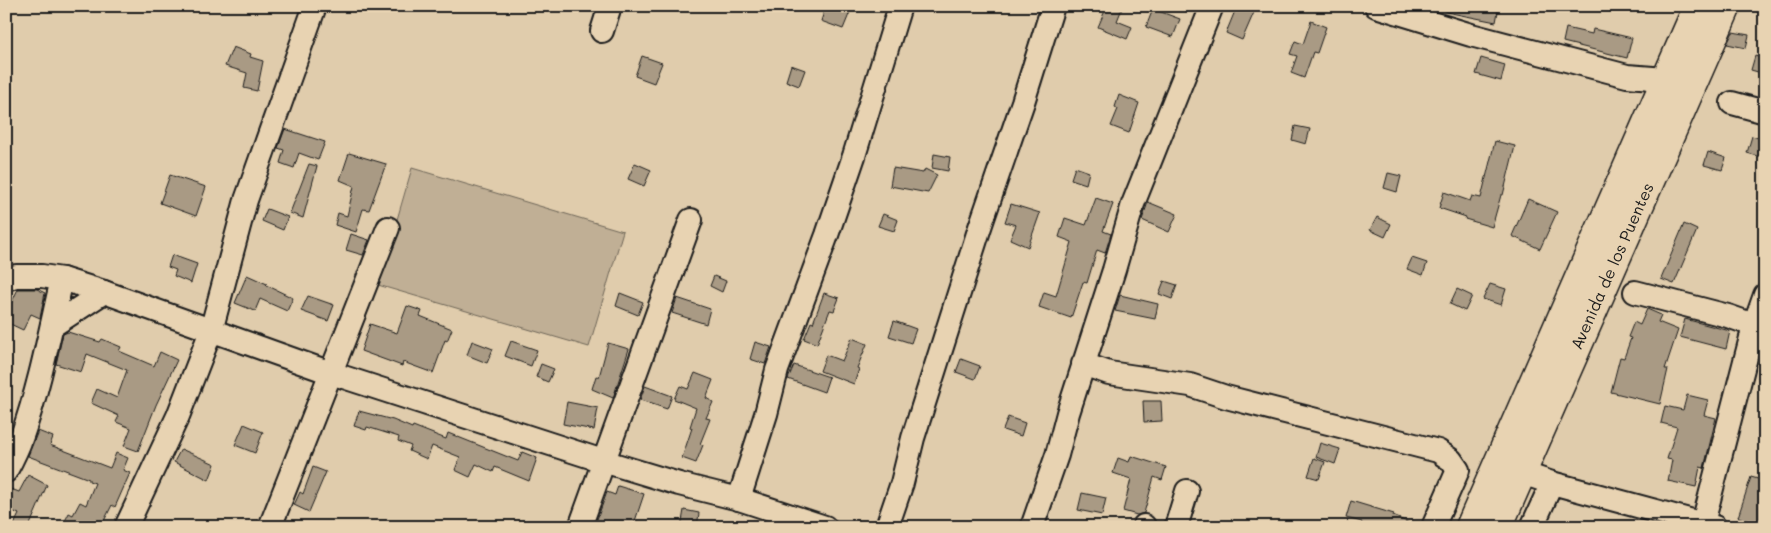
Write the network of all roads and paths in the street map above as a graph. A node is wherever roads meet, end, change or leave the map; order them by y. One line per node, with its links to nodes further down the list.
1 (315, 6): 22 (street)
2 (610, 6): 9 (street)
3 (900, 6): 30 (street)
4 (1053, 6): 36 (street)
5 (1212, 6): 23 (street)
6 (1376, 6): 10 (street)
7 (1698, 6): 10 (main road, Avenida de los Puentes)
8 (1727, 6): 27 (main road, Avenida de los Puentes)
9 (602, 31)
10 (1666, 79): 40 (main road, Avenida de los Puentes)
11 (1732, 102): 12 (street)
12 (1765, 112)
13 (691, 220): 25 (street)
14 (388, 228): 24 (street)
15 (62, 279): 16 (street); 17 (street); 20 (street)
16 (6, 280)
17 (104, 292): 20 (street); 22 (street)
18 (1635, 292): 21 (street)
19 (1765, 295): 21 (street)
20 (52, 326): 26 (street)
21 (1760, 327): 31 (street)
22 (211, 331): 24 (street); 32 (street)
23 (1083, 364): 37 (street); 39 (street)
24 (331, 373): 25 (street); 33 (street)
25 (603, 461): 30 (street); 34 (street)
26 (6, 471)
27 (1522, 473): 28 (street); 41 (main road, Avenida de los Puentes)
28 (1552, 483): 31 (street); 42 (street)
29 (1187, 491): 38 (street)
30 (739, 499): 35 (street)
31 (1706, 525)
32 (126, 527)
33 (270, 527)
34 (580, 527)
35 (825, 527)
36 (887, 527)
37 (1032, 527)
38 (1176, 527)
39 (1433, 527)
40 (1470, 527)
41 (1498, 527)
42 (1532, 527)

